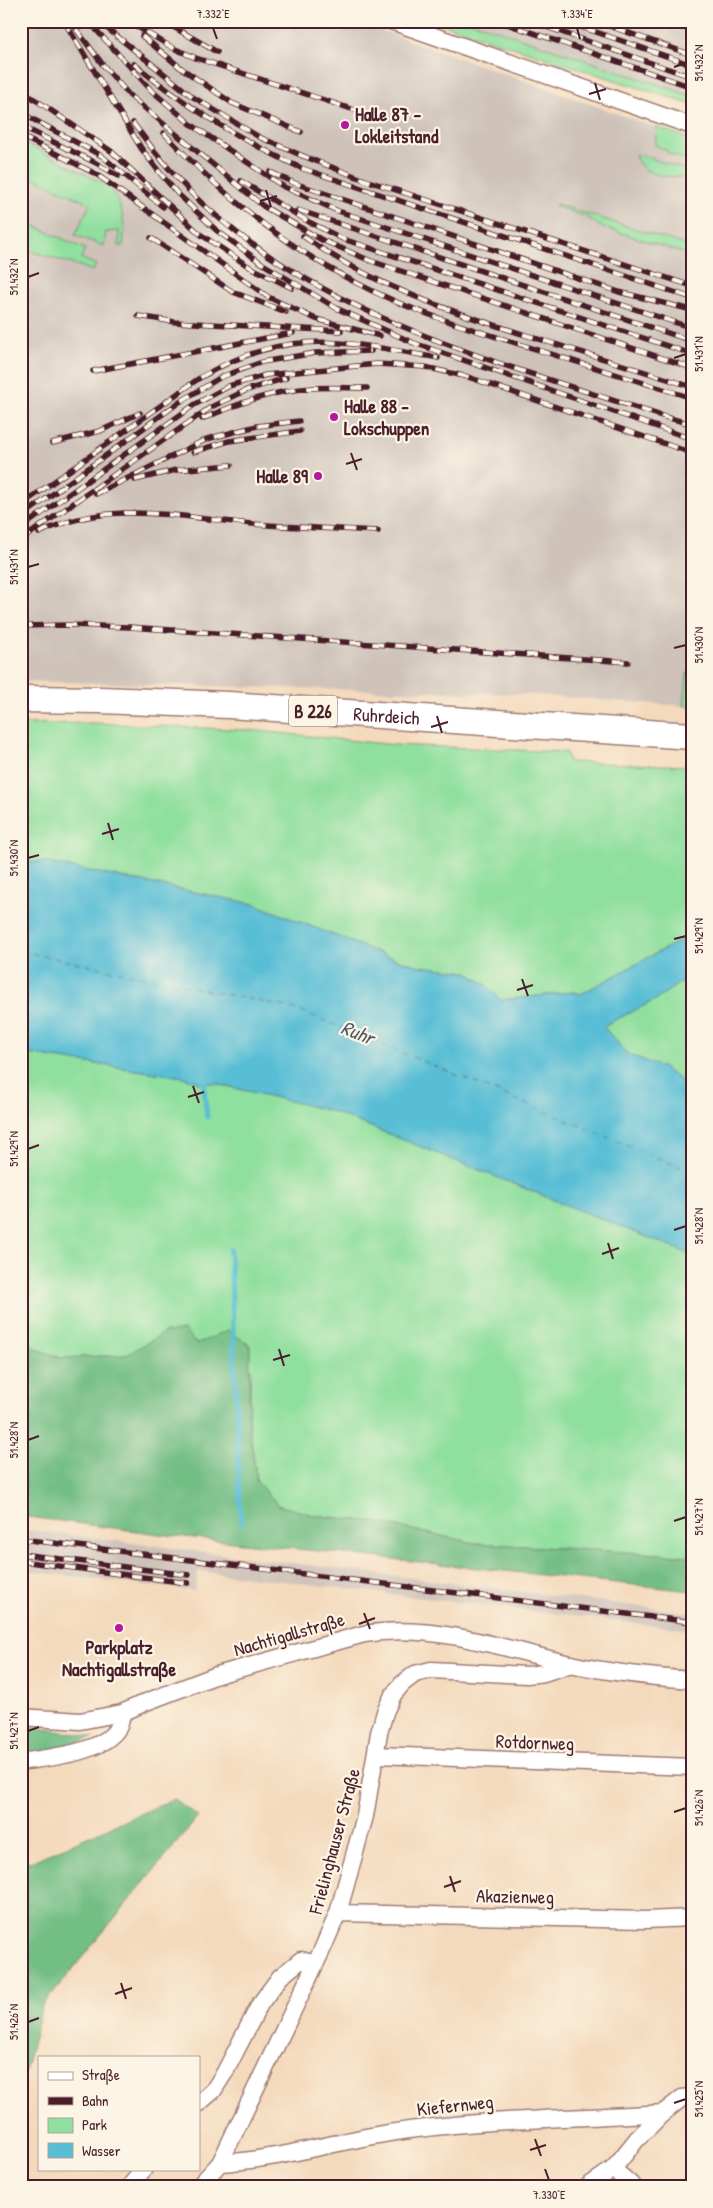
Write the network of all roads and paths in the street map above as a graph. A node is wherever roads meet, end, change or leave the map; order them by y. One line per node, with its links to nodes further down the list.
1 (391, 21): 2 (street)
2 (692, 126)
3 (21, 699): 4 (main road, Ruhrdeich / B 226)
4 (692, 736)
5 (572, 1664): 6 (street, Nachtigallstraße); 7 (street, Nachtigallstraße); 9 (street, Frielinghauser Straße)
6 (692, 1680)
7 (122, 1712): 8 (street, Nachtigallstraße); 10 (street)
8 (21, 1717)
9 (377, 1755): 11 (street, Rotdornweg); 12 (street, Frielinghauser Straße)
10 (21, 1762)
11 (692, 1767)
12 (338, 1913): 13 (street, Akazienweg); 14 (street, Frielinghauser Straße)
13 (692, 1918)
14 (315, 1964): 16 (street); 18 (street, Frielinghauser Straße)
15 (692, 2097): 17 (street)
16 (200, 2103)
17 (663, 2113): 18 (street, Kiefernweg); 19 (street)
18 (220, 2163): 22 (street, Frielinghauser Straße)
19 (613, 2169): 23 (street); 24 (street)
20 (143, 2170): 21 (street)
21 (129, 2187)
22 (198, 2187)
23 (587, 2187)
24 (634, 2187)

